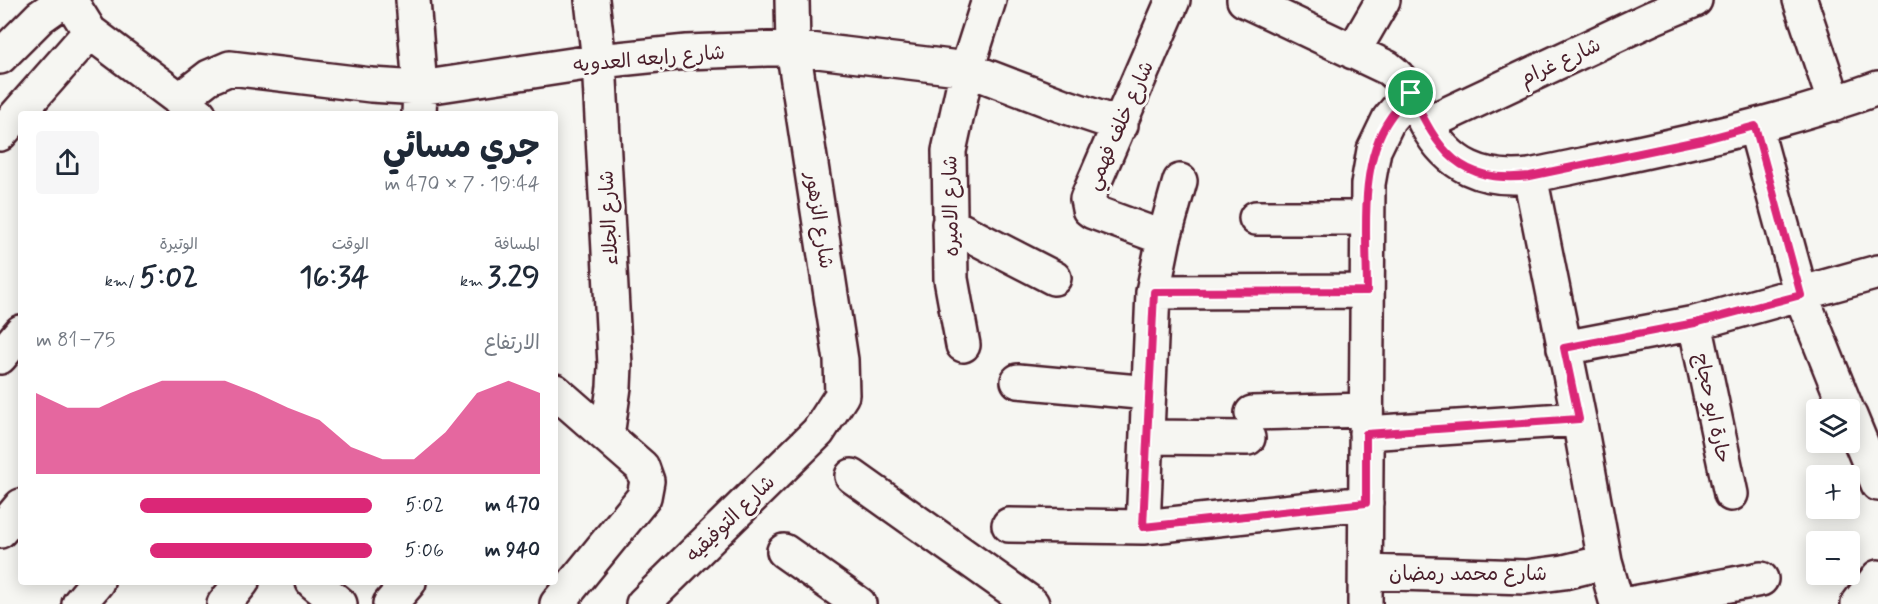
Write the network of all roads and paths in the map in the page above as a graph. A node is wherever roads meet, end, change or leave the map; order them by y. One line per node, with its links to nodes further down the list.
1 (70, 0): 13 (street, شارع رابعه العدويه)
2 (412, 0): 21 (street)
3 (592, 0): 17 (street, شارع الجلاء)
4 (792, 0): 14 (street, شارع الزهور)
5 (989, 0): 18 (street, شارع الاميره)
6 (1173, 0): 27 (street, شارع خلف فهمي)
7 (1244, 0): 15 (street)
8 (1383, 0): 15 (street)
9 (1695, 0): 12 (street, شارع غرام)
10 (1800, 0): 22 (street)
11 (45, 6): 16 (street)
12 (1648, 9): 26 (street, شارع غرام)
13 (90, 32): 23 (street, شارع رابعه العدويه); 24 (street)
14 (793, 48): 17 (street, شارع رابعه العدويه); 18 (street, شارع رابعه العدويه); 50 (street, شارع الزهور)
15 (1353, 52): 20 (street)
16 (0, 57)
17 (599, 61): 21 (street, شارع رابعه العدويه); 51 (street, شارع الجلاء)
18 (967, 69): 27 (street, شارع رابعه العدويه); 34 (street, شارع الاميره)
19 (1878, 88): 22 (street)
20 (1411, 93): 26 (street); 33 (street)
21 (420, 101): 23 (street, شارع رابعه العدويه)
22 (1835, 104): 28 (street)
23 (189, 107)
24 (20, 111)
25 (18, 114): 29 (street)
26 (1426, 124): 30 (street)
27 (1120, 125): 35 (street, شارع خلف فهمي)
28 (1755, 126): 30 (street); 40 (street)
29 (0, 134)
30 (1530, 176): 43 (street)
31 (1180, 181): 35 (street)
32 (1256, 218): 33 (street)
33 (1367, 218): 38 (street)
34 (949, 224): 37 (street); 42 (street, شارع الاميره)
35 (1164, 238): 39 (street)
36 (1878, 272): 40 (street)
37 (1054, 278)
38 (1367, 291): 39 (street); 49 (street)
39 (1154, 292): 45 (street)
40 (1801, 295): 41 (street); 47 (street)
41 (1695, 323): 43 (street); 56 (street, حارة ابو حجاج)
42 (963, 345)
43 (1564, 348): 48 (street)
44 (1018, 381): 45 (street)
45 (1149, 393): 52 (street)
46 (558, 399): 51 (street)
47 (1843, 399)
48 (1579, 419): 49 (street); 63 (street)
49 (1366, 422): 52 (street); 57 (street)
50 (818, 432): 78 (street, شارع التوفيقيه)
51 (607, 436): 71 (street)
52 (1147, 437): 60 (street)
53 (1860, 440): 55 (street)
54 (852, 476): 73 (street)
55 (1878, 484)
56 (1731, 494)
57 (1366, 503): 60 (street); 64 (street)
58 (18, 510): 61 (street)
59 (1009, 525): 60 (street)
60 (1143, 527)
61 (0, 531)
62 (784, 551): 72 (street)
63 (1605, 562): 64 (street, شارع محمد رمضان); 80 (street)
64 (1366, 572): 79 (street)
65 (1878, 577): 82 (street)
66 (1761, 579): 81 (street)
67 (95, 585): 74 (street)
68 (240, 585): 75 (street)
69 (318, 585): 76 (street)
70 (406, 585): 77 (street)
71 (560, 591)
72 (852, 602)
73 (1025, 602)
74 (79, 604)
75 (224, 604)
76 (340, 604)
77 (390, 604)
78 (643, 604)
79 (1365, 604)
80 (1617, 604)
81 (1629, 604)
82 (1858, 604)

